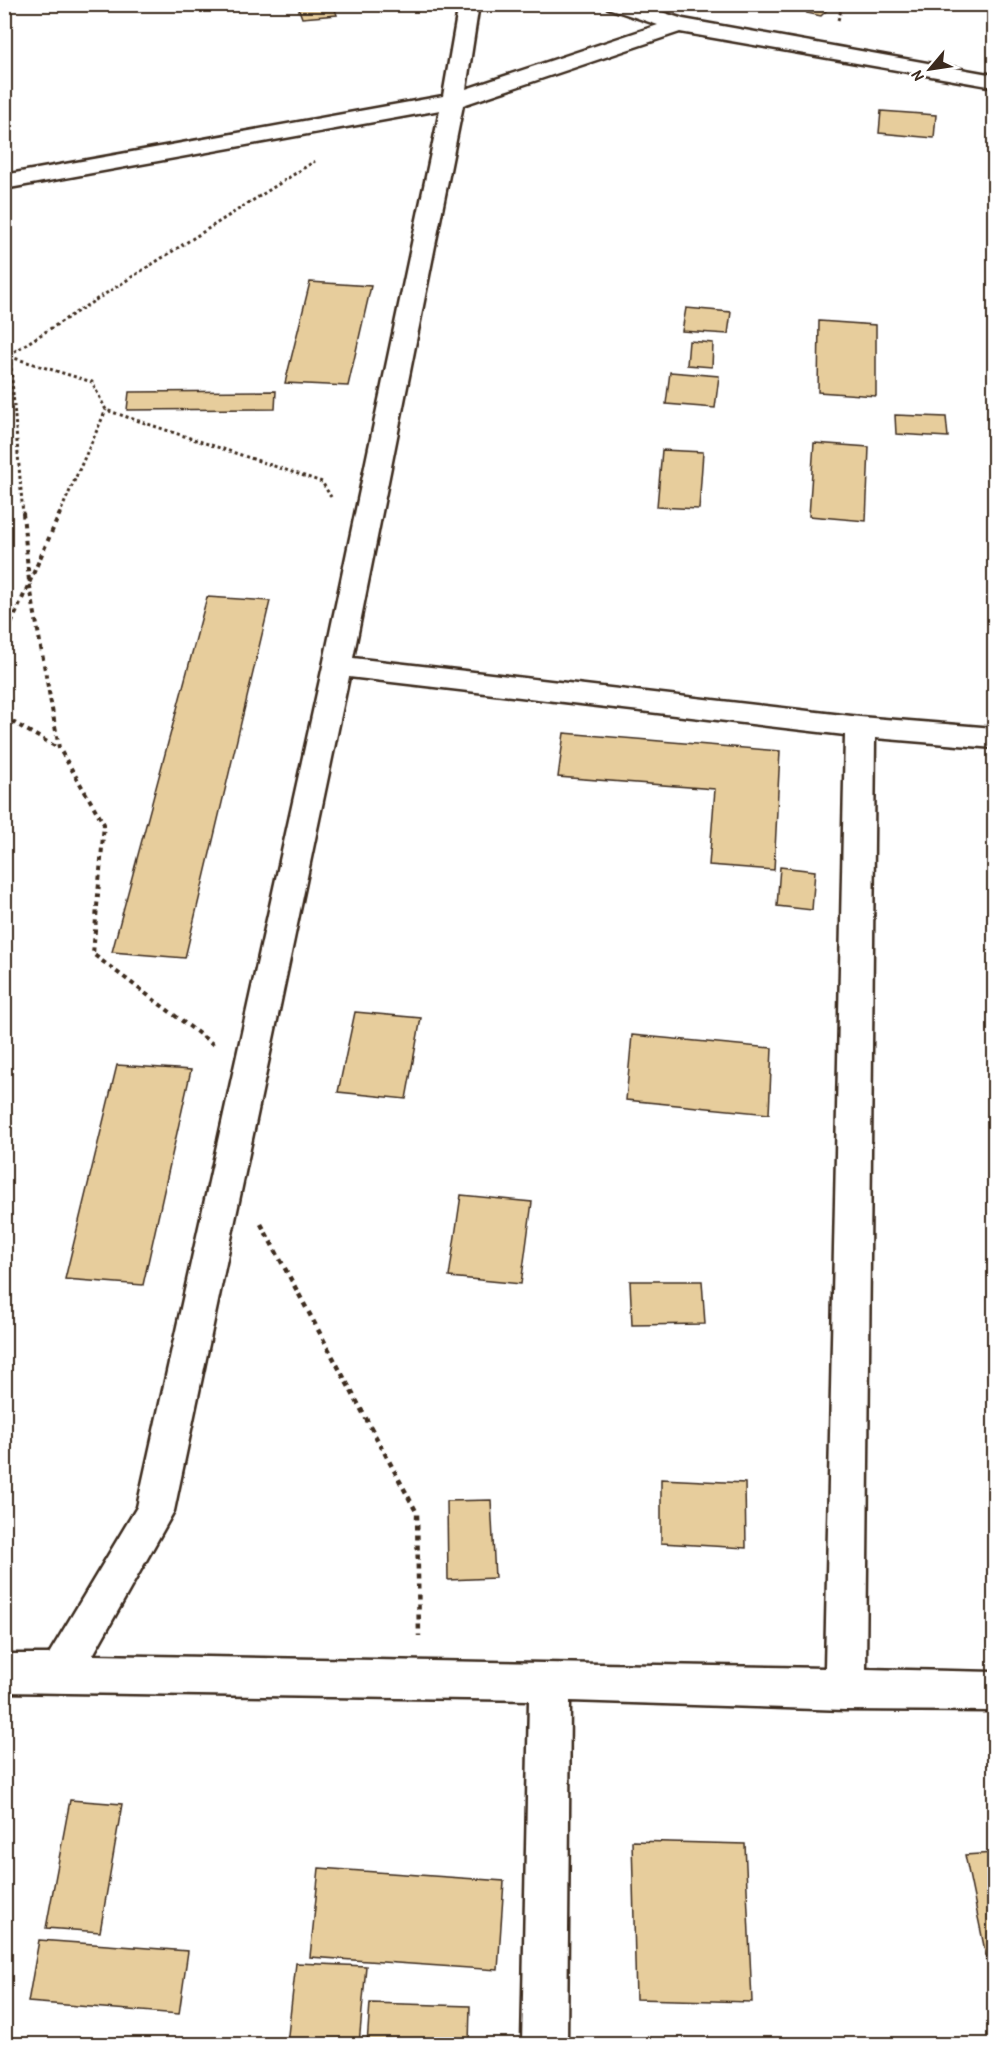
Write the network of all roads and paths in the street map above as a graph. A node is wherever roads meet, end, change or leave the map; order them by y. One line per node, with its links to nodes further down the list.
1 (470, 4): 5 (street)
2 (615, 4): 3 (street)
3 (679, 25): 4 (street); 5 (street)
4 (994, 81)
5 (453, 101): 7 (street); 12 (street)
6 (321, 157): 10 (path)
7 (4, 182)
8 (4, 333): 10 (path)
9 (4, 356): 10 (path)
10 (10, 356): 11 (path); 13 (path)
11 (106, 410): 12 (path); 13 (path)
12 (361, 550): 15 (street)
13 (29, 580): 14 (path); 19 (path)
14 (4, 640)
15 (337, 666): 17 (street); 21 (street)
16 (4, 717): 19 (path)
17 (860, 727): 18 (street); 26 (street)
18 (994, 738)
19 (59, 748): 20 (path)
20 (221, 1049)
21 (230, 1165): 23 (street); 24 (path)
22 (4, 1673): 23 (street)
23 (60, 1674): 24 (street)
24 (419, 1679): 25 (street)
25 (550, 1681): 26 (street); 28 (street)
26 (845, 1690): 27 (street)
27 (994, 1692)
28 (545, 2044)

